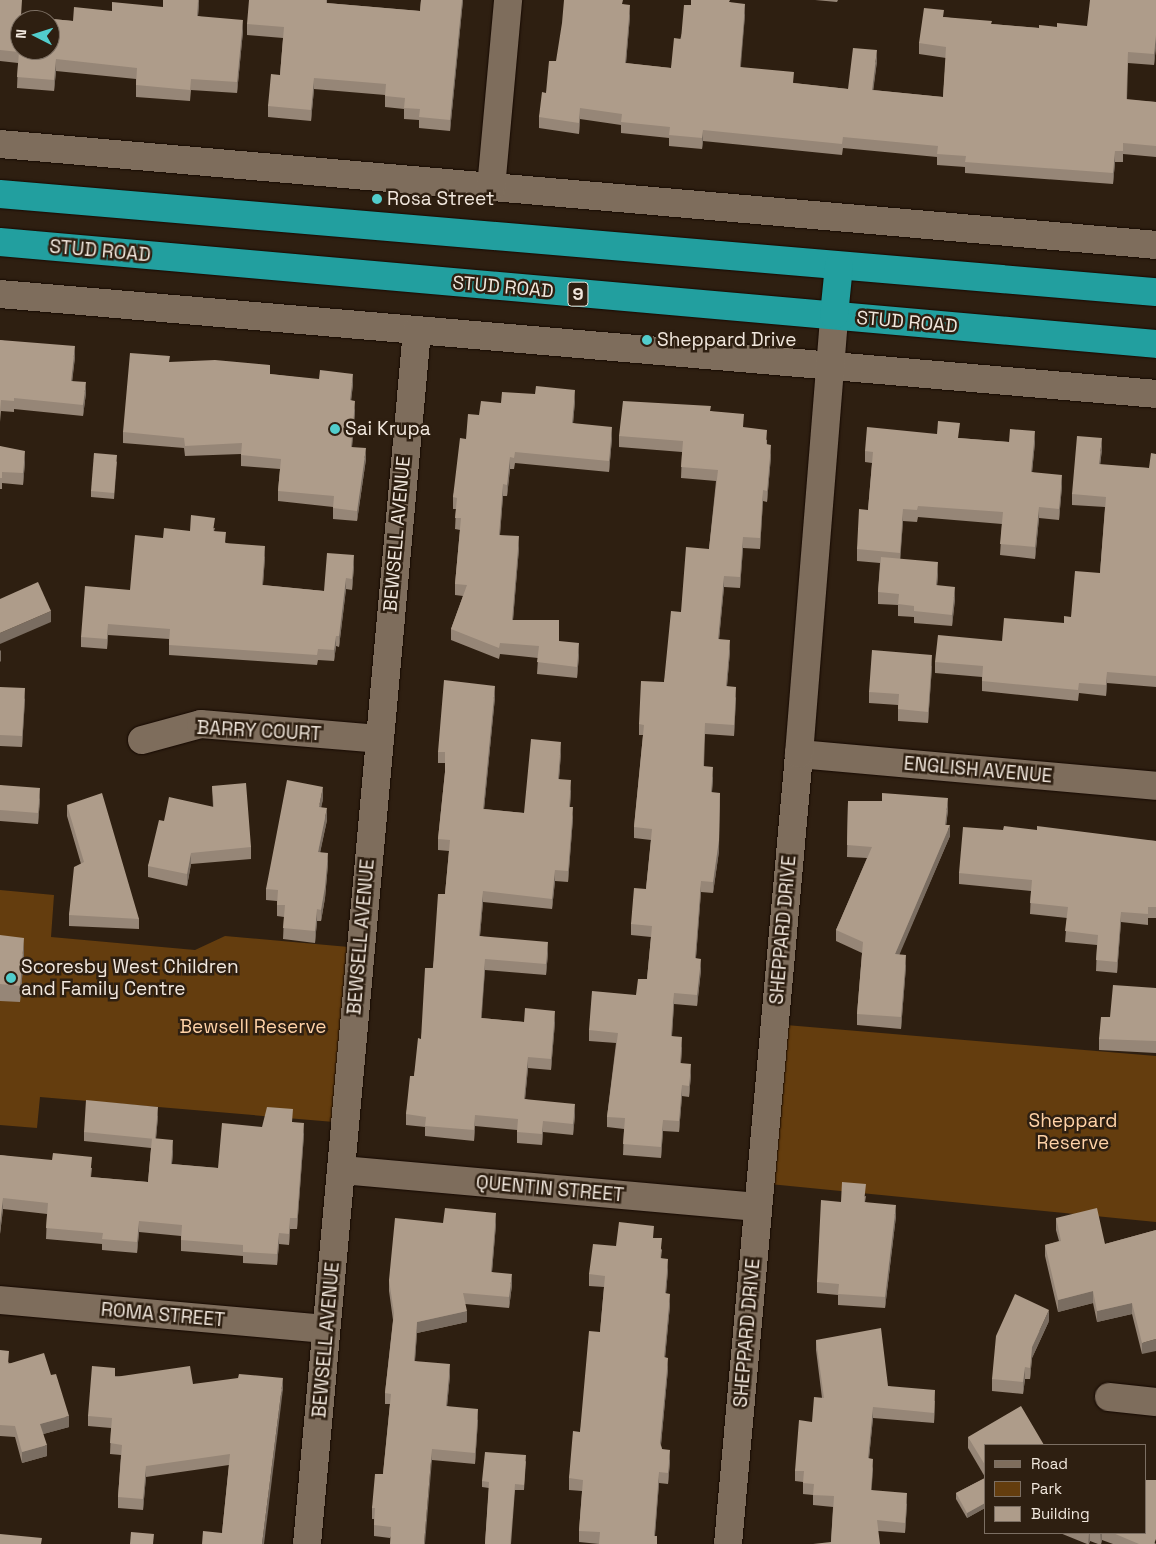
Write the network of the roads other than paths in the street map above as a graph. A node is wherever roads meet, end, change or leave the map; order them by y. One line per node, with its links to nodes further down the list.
1 (508, 0): 3 (street)
2 (0, 144): 3 (street)
3 (491, 188): 6 (street)
4 (0, 194): 7 (highway)
5 (0, 242): 10 (highway, STUD ROAD / 9)
6 (1156, 245)
7 (839, 266): 8 (highway); 10 (highway)
8 (1156, 292)
9 (0, 294): 11 (street)
10 (834, 316): 12 (highway, STUD ROAD / 9); 13 (street, SHEPPARD DRIVE)
11 (417, 330): 13 (street); 15 (street, BEWSELL AVENUE)
12 (1156, 344)
13 (831, 366): 14 (street); 17 (street, SHEPPARD DRIVE)
14 (1156, 394)
15 (378, 739): 16 (street, BARRY COURT); 19 (street, BEWSELL AVENUE)
16 (142, 740)
17 (799, 754): 18 (street, ENGLISH AVENUE); 20 (street, SHEPPARD DRIVE)
18 (1156, 786)
19 (342, 1170): 20 (street, QUENTIN STREET); 22 (street, BEWSELL AVENUE)
20 (757, 1207): 26 (street, SHEPPARD DRIVE)
21 (0, 1300): 22 (street, ROMA STREET)
22 (326, 1329): 25 (street, BEWSELL AVENUE)
23 (1109, 1397): 24 (street)
24 (1156, 1402)
25 (307, 1544)
26 (728, 1544)

